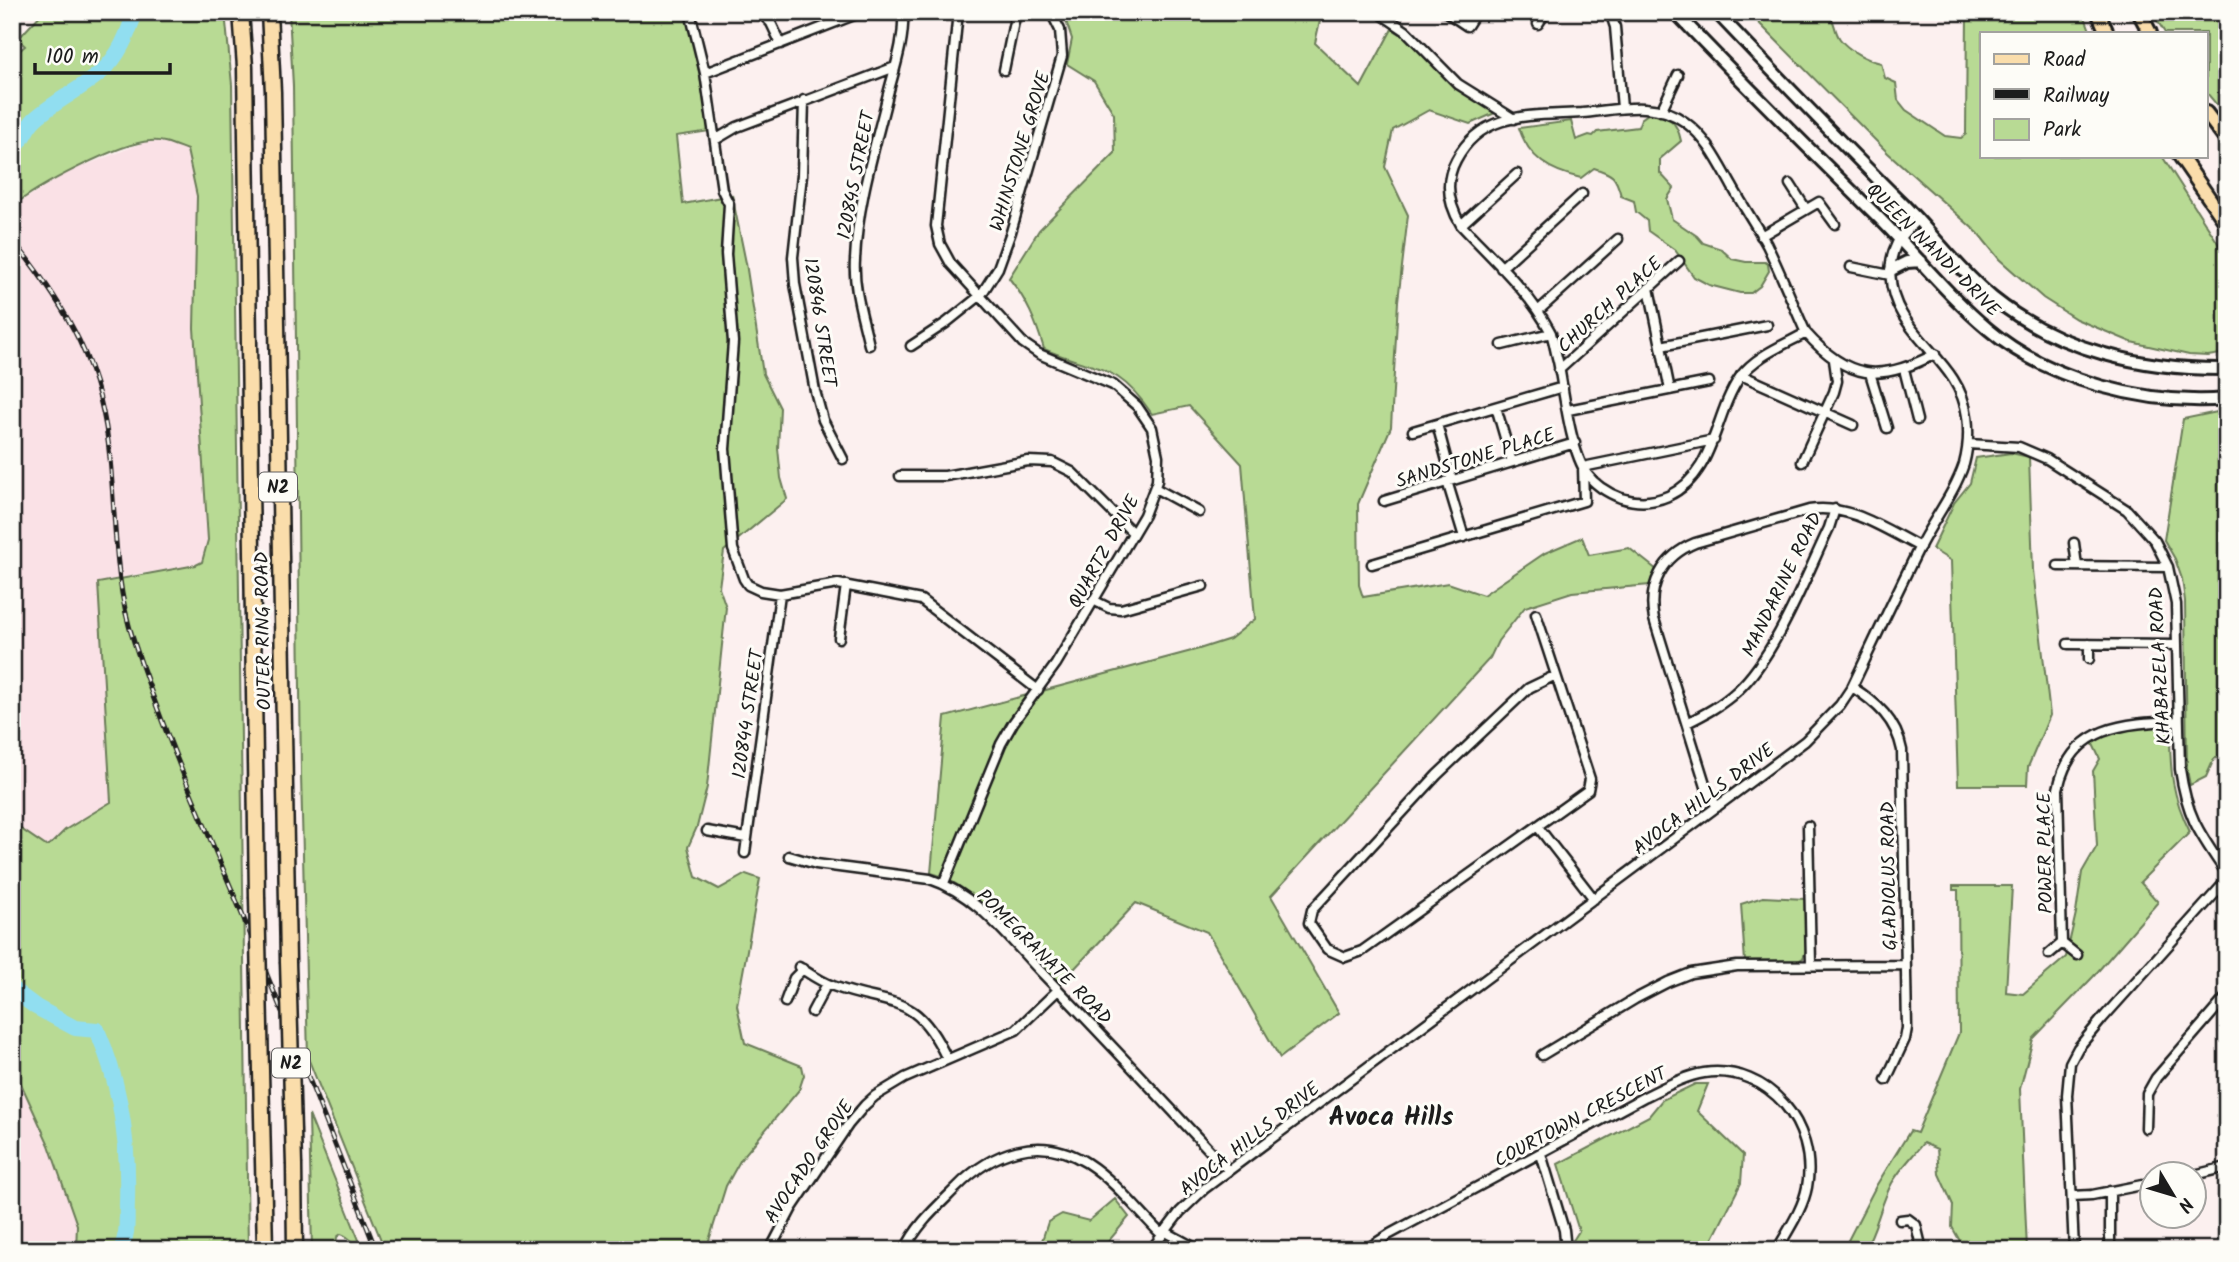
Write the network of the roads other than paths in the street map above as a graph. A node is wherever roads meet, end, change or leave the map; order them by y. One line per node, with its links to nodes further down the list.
1 (241, 12): 153 (highway, OUTER RING ROAD / N2, bridge)
2 (269, 12): 154 (highway, OUTER RING ROAD / N2, bridge)
3 (690, 12): 25 (street)
4 (760, 12): 22 (street)
5 (862, 12): 22 (street)
6 (903, 12): 23 (street, 120845 STREET)
7 (958, 12): 52 (street, QUARTZ DRIVE)
8 (1016, 12): 24 (street)
9 (1051, 12): 52 (street, WHINSTONE GROVE)
10 (1446, 12): 11 (street)
11 (1476, 12)
12 (1546, 12): 19 (street)
13 (1610, 12): 28 (street)
14 (1675, 12): 44 (main road, QUEEN NANDI DRIVE)
15 (1716, 12): 39 (main road, QUEEN NANDI DRIVE)
16 (2098, 12): 20 (main road)
17 (2139, 12): 21 (main road)
18 (1384, 16): 31 (street)
19 (1538, 24)
20 (2107, 32)
21 (2149, 32)
22 (782, 44): 25 (street)
23 (895, 67): 27 (street); 57 (street, 120845 STREET)
24 (1004, 70)
25 (705, 73): 32 (street)
26 (1678, 75): 29 (street)
27 (804, 100): 32 (street); 83 (street, 120846 STREET)
28 (1622, 108): 29 (street); 31 (street)
29 (1661, 111): 43 (street)
30 (2208, 116): 33 (main road)
31 (1514, 118): 42 (street)
32 (715, 140): 103 (street)
33 (2227, 141)
34 (2181, 158): 41 (main road)
35 (1517, 174): 42 (street)
36 (1790, 184): 38 (street)
37 (1582, 194): 49 (street)
38 (1806, 209): 40 (street); 43 (street)
39 (1918, 219): 44 (street); 64 (main road, QUEEN NANDI DRIVE)
40 (1835, 224)
41 (2227, 224)
42 (1461, 225): 49 (street)
43 (1761, 236): 56 (street)
44 (1900, 238): 47 (main road, QUEEN NANDI DRIVE); 50 (street)
45 (1618, 239): 53 (street)
46 (1679, 261): 51 (street, CHURCH PLACE)
47 (1921, 261): 50 (main road); 71 (main road, QUEEN NANDI DRIVE)
48 (1852, 267): 50 (street)
49 (1501, 268): 53 (street)
50 (1890, 273): 61 (street, AVOCA HILLS DRIVE)
51 (1649, 288): 60 (street); 65 (street, CHURCH PLACE)
52 (981, 295): 59 (street); 89 (street, QUARTZ DRIVE)
53 (1538, 311): 55 (street)
54 (1768, 325): 60 (street)
55 (1551, 333): 58 (street); 65 (street)
56 (1806, 333): 62 (street); 67 (street)
57 (869, 345)
58 (1502, 345)
59 (911, 346)
60 (1661, 346): 70 (street)
61 (1935, 354): 63 (street); 82 (street, AVOCA HILLS DRIVE)
62 (1834, 360): 66 (street); 74 (street)
63 (1904, 369): 66 (street); 75 (street)
64 (2227, 369)
65 (1559, 370): 69 (street)
66 (1870, 373): 78 (street)
67 (1741, 375): 74 (street); 80 (street)
68 (1709, 382): 70 (street)
69 (1563, 387): 72 (street); 73 (street)
70 (1670, 390): 73 (street)
71 (2227, 399)
72 (1496, 407): 76 (street); 84 (street)
73 (1568, 410): 81 (street)
74 (1824, 412): 77 (street); 85 (street)
75 (1917, 420)
76 (1437, 424): 79 (street); 88 (street)
77 (1853, 425)
78 (1887, 428)
79 (1413, 431)
80 (1714, 440): 86 (street); 86 (street)
81 (1575, 443): 84 (street, SANDSTONE PLACE); 86 (street)
82 (1968, 443): 96 (street, AVOCA HILLS DRIVE); 100 (street, KHABAZELA ROAD)
83 (843, 459)
84 (1512, 462): 88 (street, SANDSTONE PLACE)
85 (1802, 462)
86 (1583, 467): 94 (street)
87 (900, 476): 93 (street)
88 (1450, 481): 90 (street, SANDSTONE PLACE); 94 (street)
89 (1155, 488): 92 (street); 93 (street, QUARTZ DRIVE)
90 (1384, 501)
91 (1835, 509): 96 (street); 115 (street, MANDARINE ROAD); 115 (street)
92 (1199, 512)
93 (1132, 533): 104 (street, QUARTZ DRIVE)
94 (1464, 537): 97 (street)
95 (2074, 543): 99 (street)
96 (1920, 547): 112 (street, AVOCA HILLS DRIVE)
97 (1372, 564)
98 (2058, 566): 99 (street)
99 (2077, 566): 100 (street)
100 (2168, 567): 109 (street, KHABAZELA ROAD)
101 (846, 585): 103 (street); 106 (street); 113 (street)
102 (1203, 586): 104 (street)
103 (780, 594): 120 (street, 120844 STREET)
104 (1095, 601): 113 (street, QUARTZ DRIVE)
105 (1536, 614): 111 (street)
106 (839, 638)
107 (2068, 644): 108 (street)
108 (2089, 644): 109 (street); 110 (street)
109 (2177, 645): 114 (street, KHABAZELA ROAD)
110 (2089, 659)
111 (1554, 676): 118 (street); 118 (street)
112 (1852, 687): 116 (street, AVOCA HILLS DRIVE); 131 (street, GLADIOLUS ROAD)
113 (1038, 690): 125 (street, QUARTZ DRIVE)
114 (2178, 721): 123 (street, KHABAZELA ROAD); 127 (street, POWER PLACE)
115 (1687, 723): 116 (street)
116 (1717, 807): 126 (street, AVOCA HILLS DRIVE)
117 (1808, 826): 130 (street)
118 (1538, 827): 126 (street)
119 (707, 831): 120 (street)
120 (746, 838): 121 (street, 120844 STREET)
121 (746, 853)
122 (789, 856): 125 (street, POMEGRANATE ROAD)
123 (2227, 874)
124 (2227, 880): 149 (street)
125 (944, 883): 133 (street, POMEGRANATE ROAD)
126 (1594, 898): 145 (street, AVOCA HILLS DRIVE)
127 (2062, 943): 128 (street); 129 (street)
128 (2049, 954)
129 (2077, 955)
130 (1811, 964): 131 (street); 137 (street)
131 (1905, 965): 139 (street, GLADIOLUS ROAD)
132 (827, 984): 135 (street); 136 (street); 138 (street)
133 (1058, 990): 138 (street, AVOCADO GROVE); 145 (street, POMEGRANATE ROAD)
134 (2227, 996): 140 (street)
135 (785, 1002)
136 (812, 1012)
137 (1542, 1055)
138 (947, 1059): 155 (street, AVOCADO GROVE)
139 (1885, 1080)
140 (2146, 1128)
141 (2227, 1128): 142 (street)
142 (2227, 1137)
143 (1541, 1154): 158 (street, COURTOWN CRESCENT); 159 (street); 160 (street, COURTOWN CRESCENT)
144 (2227, 1167): 146 (street)
145 (1228, 1170): 151 (street, AVOCA HILLS DRIVE)
146 (2208, 1171)
147 (2138, 1186): 148 (street)
148 (2110, 1191): 149 (street); 163 (street)
149 (2072, 1196): 162 (street)
150 (1900, 1220): 161 (street)
151 (1162, 1233): 152 (street); 156 (street, AVOCA HILLS DRIVE); 157 (street)
152 (906, 1249)
153 (265, 1250)
154 (295, 1250)
155 (770, 1250)
156 (1151, 1250)
157 (1199, 1250)
158 (1365, 1250)
159 (1566, 1250)
160 (1777, 1250)
161 (1922, 1250)
162 (2074, 1250)
163 (2110, 1250)

